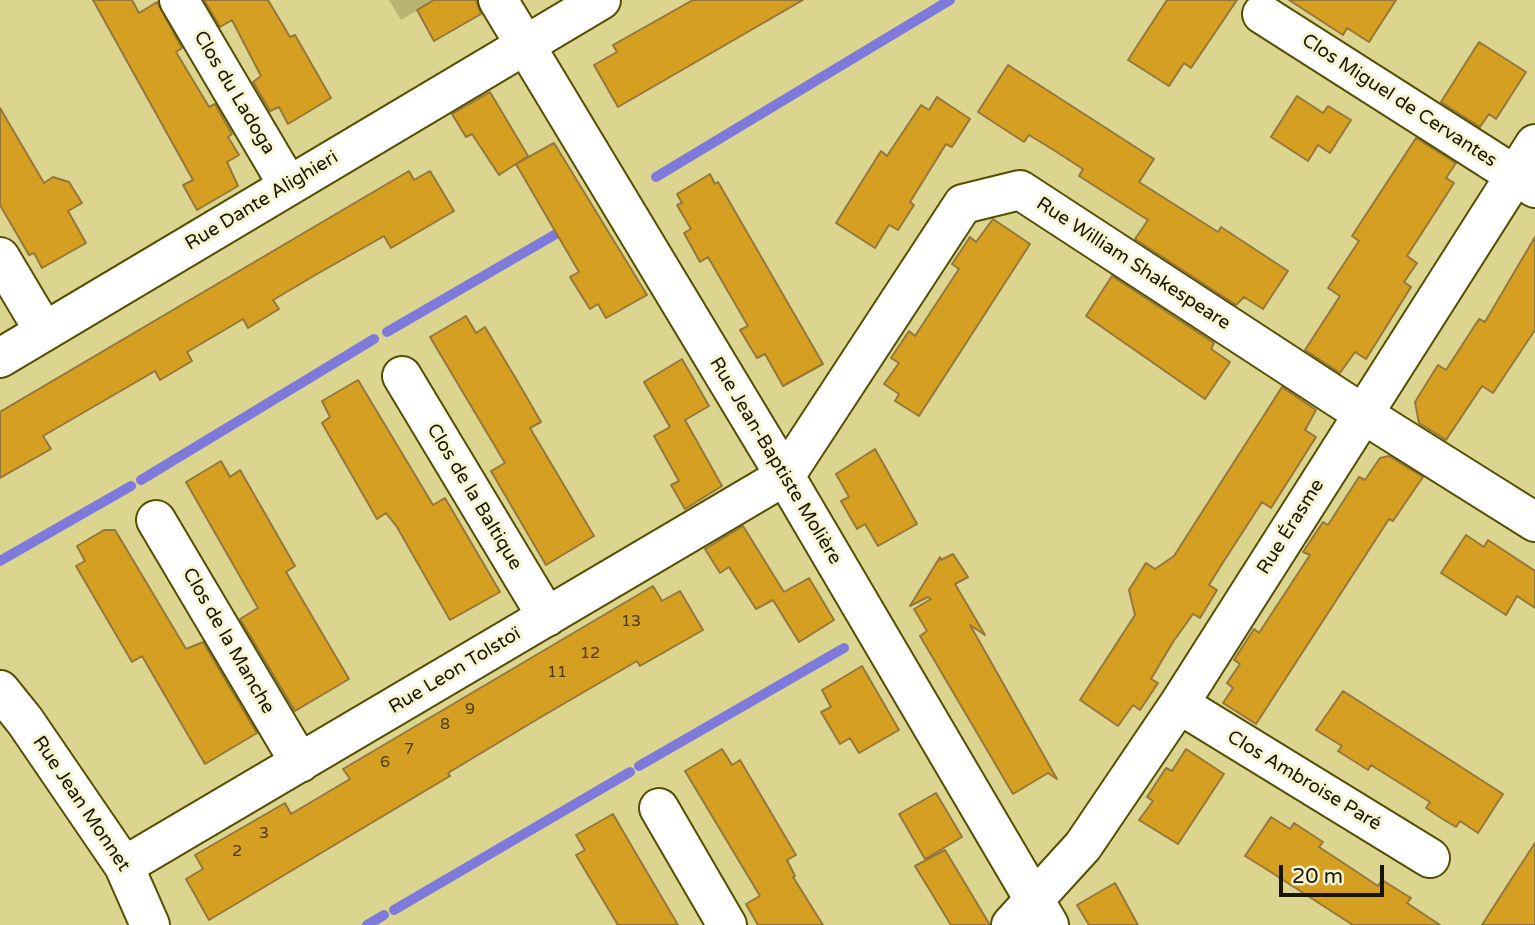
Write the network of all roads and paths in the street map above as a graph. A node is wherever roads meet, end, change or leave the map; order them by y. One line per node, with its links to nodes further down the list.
1 (179, 0): 7 (street, Clos du Ladoga)
2 (498, 0): 5 (street, Rue Jean-Baptiste Molière)
3 (601, 0): 5 (street, Rue Dante Alighieri)
4 (1262, 14): 6 (street, Clos Miguel de Cervantes)
5 (524, 45): 7 (street, Rue Dante Alighieri); 13 (street, Rue Jean-Baptiste Molière)
6 (1528, 169): 12 (street, Rue Érasme)
7 (288, 185): 9 (street, Rue Dante Alighieri)
8 (0, 257): 9 (street)
9 (44, 331): 10 (street, Rue Dante Alighieri)
10 (0, 358)
11 (402, 376): 16 (street, Clos de la Baltique)
12 (1363, 414): 13 (street, Rue William Shakespeare); 15 (street, Rue William Shakespeare); 18 (street, Rue Érasme)
13 (785, 476): 16 (street, Rue Leon Tolstoï); 23 (street, Rue Jean-Baptiste Molière)
14 (156, 520): 19 (street, Clos de la Manche)
15 (1535, 522)
16 (547, 617): 19 (street, Rue Leon Tolstoï)
17 (0, 690): 22 (street, Rue Jean Monnet)
18 (1179, 704): 21 (street, Clos Ambroise Paré); 23 (street, Rue Érasme)
19 (300, 763): 22 (street, Rue Leon Tolstoï)
20 (659, 808): 25 (street)
21 (1430, 858)
22 (124, 866): 24 (street, Rue Jean Monnet)
23 (1031, 917)
24 (150, 925)
25 (727, 925)

